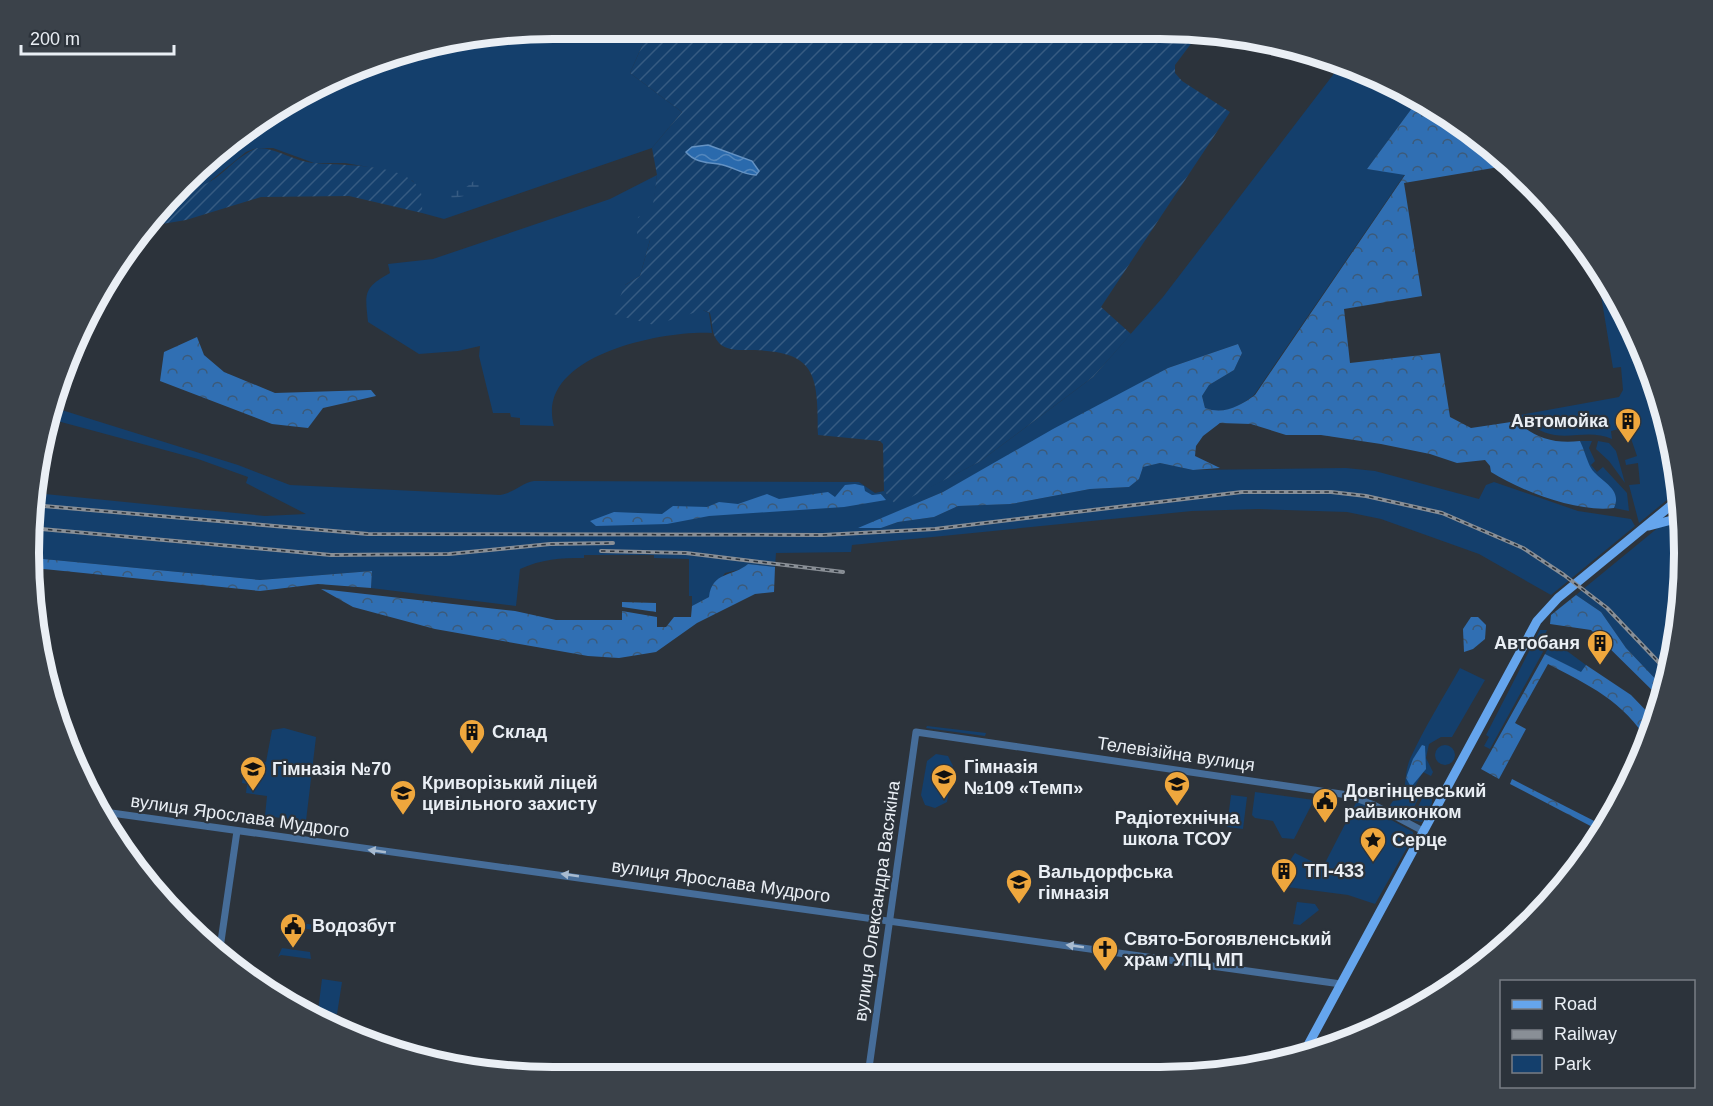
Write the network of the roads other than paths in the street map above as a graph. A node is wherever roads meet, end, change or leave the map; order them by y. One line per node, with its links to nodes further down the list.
1 (1672, 505): 3 (main road)
2 (1673, 521): 3 (main road)
3 (1644, 528): 7 (main road)
4 (916, 732): 7 (street, Телевізійна вулиця); 8 (street, вулиця Олександра Васякіна)
5 (110, 813): 6 (street, вулиця Ярослава Мудрого)
6 (237, 831): 8 (street, вулиця Ярослава Мудрого, one-way to 6); 9 (street)
7 (1423, 831): 10 (main road)
8 (890, 919): 10 (street, вулиця Ярослава Мудрого, one-way to 8); 12 (street, вулиця Олександра Васякіна)
9 (221, 945)
10 (1341, 984): 11 (main road)
11 (1307, 1045)
12 (869, 1067)

